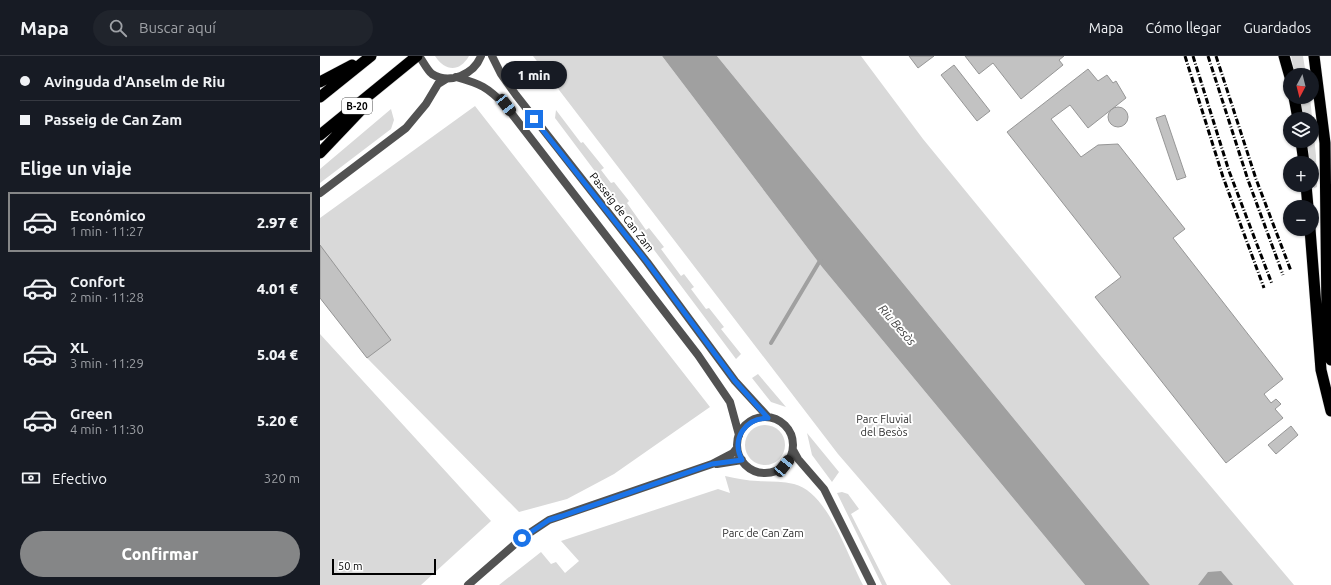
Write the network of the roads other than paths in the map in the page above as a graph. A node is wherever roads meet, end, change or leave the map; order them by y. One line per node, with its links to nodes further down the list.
1 (370, 56): 11 (highway); 12 (highway, B-20)
2 (418, 56): 8 (highway, B-20); 10 (street)
3 (482, 56): 9 (street)
4 (492, 56): 19 (street, Passeig de Can Zam)
5 (1284, 56): 7 (highway)
6 (1314, 56): 17 (highway)
7 (1287, 68)
8 (393, 76): 13 (highway, B-20); 14 (highway)
9 (456, 77): 10 (street); 20 (street)
10 (446, 79): 15 (street)
11 (320, 82)
12 (320, 97)
13 (320, 135)
14 (320, 153)
15 (320, 193)
16 (1311, 236): 18 (highway)
17 (1331, 360)
18 (1331, 411)
19 (768, 418): 20 (street); 22 (street)
20 (739, 435): 21 (street)
21 (737, 448): 23 (street); 24 (street)
22 (793, 450): 23 (street); 26 (street)
23 (742, 460): 24 (street)
24 (712, 464): 25 (street)
25 (468, 585)
26 (872, 585)

